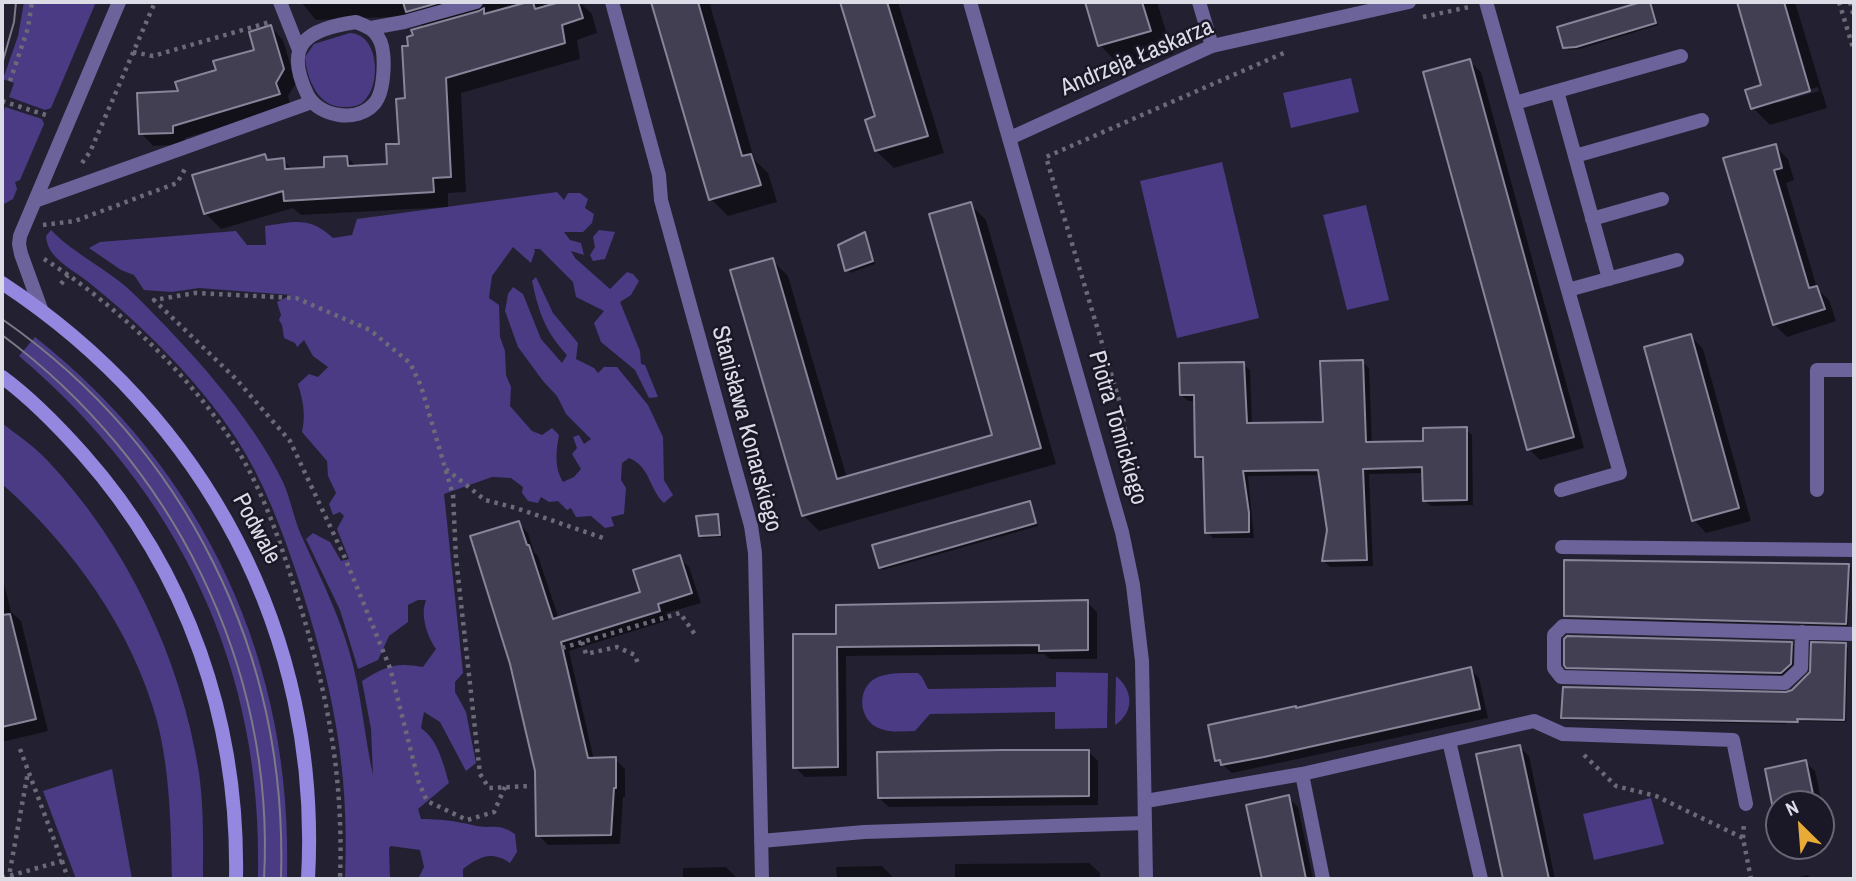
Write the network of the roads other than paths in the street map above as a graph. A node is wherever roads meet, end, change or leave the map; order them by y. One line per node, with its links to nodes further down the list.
1 (120, 2): 21 (street)
2 (476, 2): 10 (street)
3 (612, 2): 41 (street, Stanisława Konarskiego)
4 (970, 2): 18 (street, Piotra Tomickiego)
5 (1199, 2): 11 (street)
6 (1409, 2): 8 (street, Andrzeja Łaskarza)
7 (1486, 2): 16 (street)
8 (1368, 6): 11 (street, Andrzeja Łaskarza)
9 (275, 7): 12 (street)
10 (371, 28): 12 (street); 15 (street)
11 (1212, 46): 18 (street, Andrzeja Łaskarza)
12 (299, 50): 15 (street)
13 (1681, 57): 14 (street)
14 (1557, 92): 16 (street); 19 (street)
15 (312, 102): 21 (street)
16 (1515, 103): 26 (street)
17 (1702, 120): 19 (street)
18 (1010, 138): 38 (street, Piotra Tomickiego)
19 (1575, 156): 22 (street)
20 (1662, 199): 22 (street)
21 (35, 201): 27 (street)
22 (1592, 219): 24 (street)
23 (1677, 260): 24 (street)
24 (1609, 279): 26 (street)
25 (2, 283): 27 (main road, Podwale)
26 (1568, 290): 30 (street)
27 (41, 309): 43 (main road, Podwale)
28 (1854, 370): 31 (street)
29 (2, 377): 42 (main road)
30 (1561, 490)
31 (1817, 490)
32 (1562, 547): 33 (street)
33 (1854, 550)
34 (1802, 632): 34 (street); 35 (street)
35 (1854, 634)
36 (1449, 741): 37 (street); 39 (street); 47 (street)
37 (1302, 774): 38 (street); 46 (street)
38 (1146, 801): 40 (street, Piotra Tomickiego)
39 (1746, 804)
40 (1145, 823): 41 (street); 45 (street, Piotra Tomickiego)
41 (761, 841): 44 (street, Stanisława Konarskiego)
42 (236, 879)
43 (308, 879)
44 (762, 879)
45 (1146, 879)
46 (1324, 879)
47 (1481, 879)

